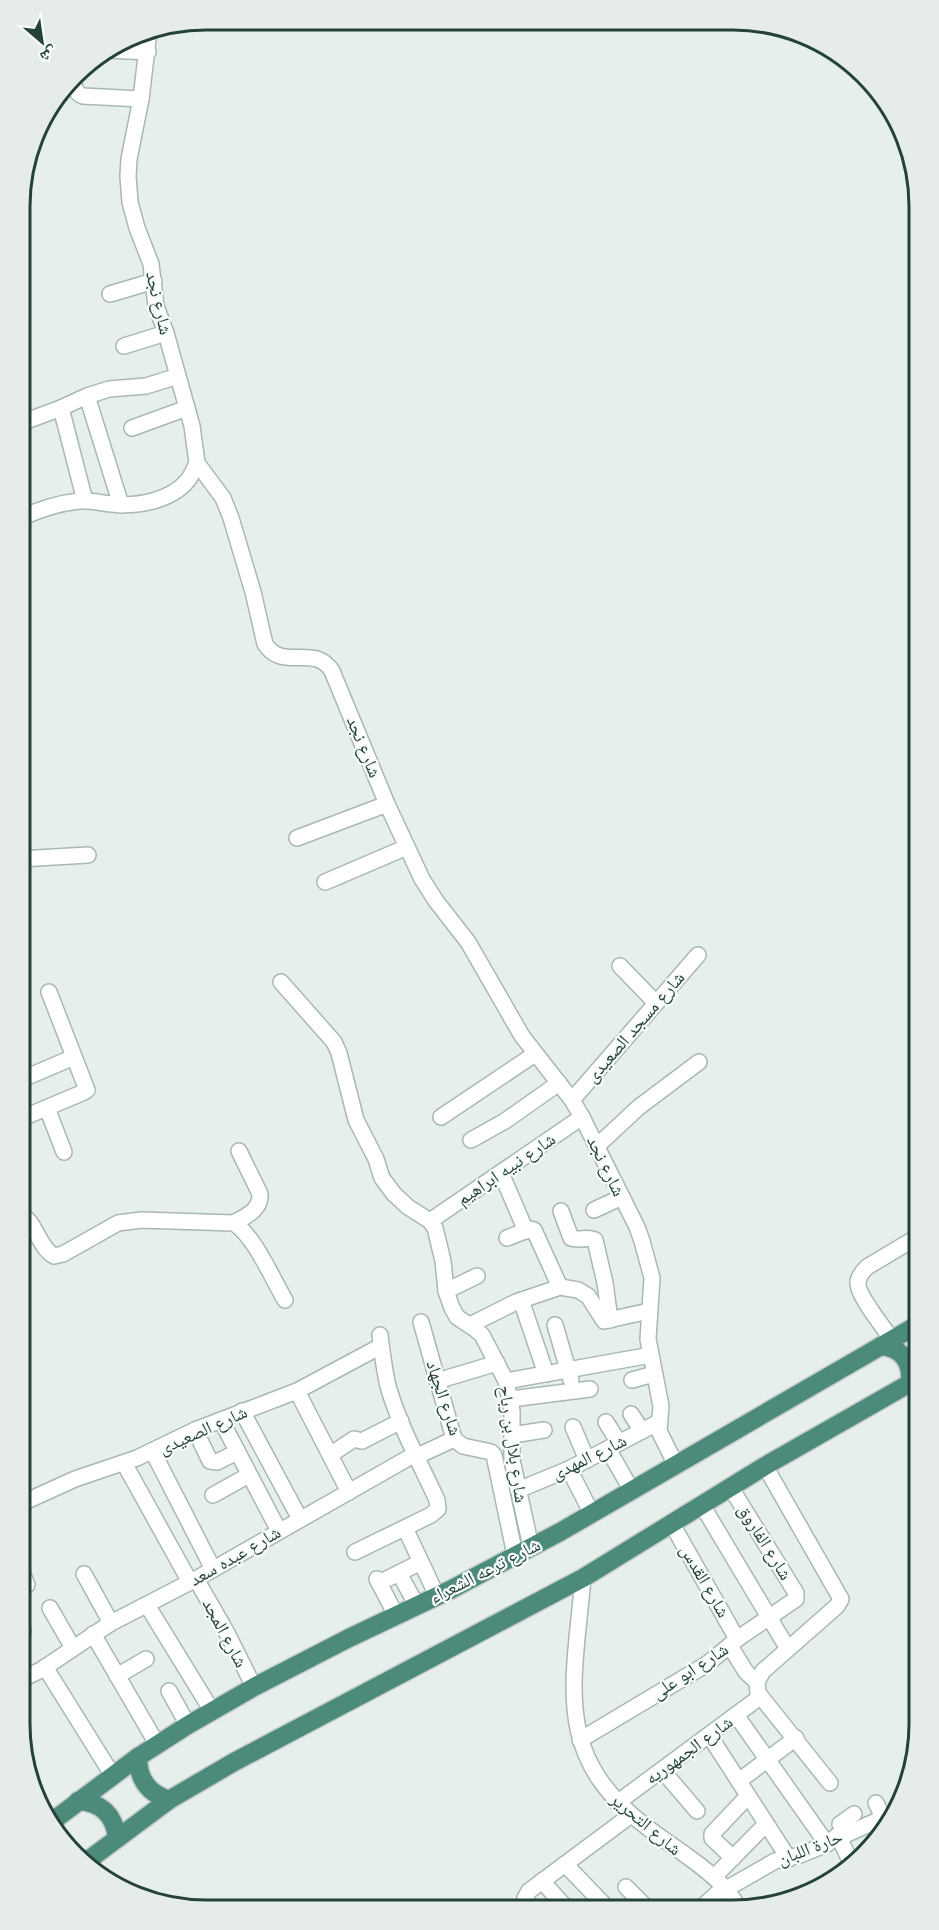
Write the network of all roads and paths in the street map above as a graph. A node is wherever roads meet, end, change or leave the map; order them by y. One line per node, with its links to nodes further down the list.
1 (149, 40): 3 (street, شارع نجد)
2 (124, 51): 3 (street)
3 (148, 52): 5 (street, شارع نجد)
4 (75, 88): 5 (street)
5 (141, 99): 6 (street, شارع نجد)
6 (154, 281): 7 (street); 8 (street, شارع نجد)
7 (110, 294)
8 (166, 333): 9 (street); 10 (street, شارع نجد)
9 (124, 346)
10 (178, 376): 11 (street); 13 (street, شارع نجد)
11 (87, 396): 12 (street); 18 (street)
12 (61, 408): 14 (street); 17 (street)
13 (187, 408): 15 (street); 16 (street, شارع نجد)
14 (30, 420)
15 (132, 428)
16 (197, 463): 18 (street); 20 (street, شارع نجد)
17 (85, 501): 18 (street); 19 (street)
18 (121, 505)
19 (30, 514)
20 (387, 804): 21 (street); 22 (street, شارع نجد)
21 (297, 838)
22 (407, 847): 25 (street); 31 (street, شارع نجد)
23 (88, 855): 24 (street)
24 (30, 858)
25 (325, 882)
26 (698, 955): 30 (street, شارع مسجد الصعيدى)
27 (620, 966): 30 (street)
28 (281, 982): 49 (street)
29 (49, 992): 32 (street)
30 (657, 1003): 36 (street, شارع مسجد الصعيدى)
31 (535, 1054): 35 (street, شارع نجد); 39 (street)
32 (74, 1057): 34 (street); 37 (street)
33 (699, 1062): 42 (street)
34 (30, 1076)
35 (559, 1083): 36 (street, شارع نجد); 41 (street)
36 (572, 1100): 40 (street, شارع نجد)
37 (47, 1108): 38 (street); 44 (street)
38 (30, 1115)
39 (441, 1117)
40 (582, 1117): 42 (street, شارع نجد); 45 (street, شارع نبيه ابراهيم)
41 (471, 1140)
42 (597, 1146): 46 (street, شارع نجد)
43 (239, 1150): 51 (street)
44 (64, 1152)
45 (501, 1173): 49 (street, شارع نبيه ابراهيم); 52 (street)
46 (622, 1197): 47 (street); 60 (street, شارع نجد)
47 (594, 1210)
48 (561, 1211): 61 (street)
49 (430, 1221): 57 (street, شارع بلال بن رباح)
50 (30, 1223): 51 (street)
51 (234, 1223): 58 (street)
52 (526, 1231): 53 (street); 56 (street)
53 (507, 1238)
54 (909, 1242): 66 (street)
55 (477, 1276): 57 (street)
56 (560, 1287): 59 (street); 61 (street)
57 (446, 1291): 63 (street, شارع بلال بن رباح)
58 (285, 1300)
59 (521, 1300): 63 (street); 68 (street)
60 (649, 1311): 61 (street); 69 (street, شارع نجد)
61 (610, 1320)
62 (421, 1322): 76 (street, شارع الجهاد)
63 (470, 1325): 70 (street, شارع بلال بن رباح)
64 (555, 1325): 67 (street)
65 (909, 1330): 66 (highway, شارع ترعه الشعراء)
66 (887, 1343): 71 (highway); 102 (highway, شارع ترعه الشعراء)
67 (567, 1345): 68 (street); 72 (street)
68 (539, 1353): 73 (street)
69 (651, 1355): 72 (street); 74 (street, شارع نجد)
70 (497, 1363): 76 (street); 77 (street, شارع بلال بن رباح)
71 (909, 1365)
72 (568, 1370): 73 (street); 81 (street)
73 (546, 1374): 77 (street)
74 (654, 1374): 75 (street); 88 (street, شارع نجد)
75 (632, 1380)
76 (437, 1381): 94 (street, شارع الجهاد)
77 (506, 1381): 82 (street, شارع بلال بن رباح)
78 (909, 1383): 103 (highway)
79 (590, 1389): 81 (street)
80 (297, 1391): 83 (street, شارع الصعيدى); 86 (street, شارع الصعيدى); 98 (street)
81 (574, 1391): 82 (street)
82 (511, 1399): 93 (street, شارع بلال بن رباح)
83 (242, 1411): 85 (street, شارع الصعيدى); 114 (street)
84 (631, 1414): 92 (street)
85 (221, 1420): 90 (street, شارع الصعيدى); 97 (street)
86 (400, 1421): 98 (street); 99 (street)
87 (606, 1422): 95 (street)
88 (659, 1422): 92 (street, شارع المهدى); 102 (street, شارع نجد)
89 (573, 1426): 100 (street)
90 (195, 1430): 96 (street, شارع الصعيدى); 97 (street)
91 (544, 1430): 93 (street)
92 (642, 1431): 95 (street, شارع المهدى)
93 (512, 1435): 107 (street, شارع بلال بن رباح)
94 (454, 1439): 99 (street, شارع عبده سعد); 118 (street, شارع الجهاد)
95 (613, 1446): 100 (street, شارع المهدى); 108 (street)
96 (153, 1452): 101 (street, شارع الصعيدى); 121 (street)
97 (237, 1452): 105 (street)
98 (330, 1455): 109 (street)
99 (416, 1456): 109 (street, شارع عبده سعد); 116 (street)
100 (587, 1460): 104 (street, شارع المهدى)
101 (124, 1463): 111 (street, شارع الصعيدى); 125 (street, شارع المجد)
102 (676, 1465): 108 (highway, شارع ترعه الشعراء)
103 (765, 1466): 106 (highway); 137 (street, شارع الجمهوريه)
104 (569, 1469): 107 (street, شارع المهدى); 113 (street)
105 (249, 1476): 110 (street); 117 (street)
106 (731, 1488): 112 (highway); 127 (street, شارع الفاروق)
107 (518, 1490): 118 (street, شارع بلال بن رباح)
108 (632, 1491): 113 (highway, شارع ترعه الشعراء)
109 (349, 1492): 114 (street, شارع عبده سعد)
110 (213, 1495)
111 (30, 1499)
112 (702, 1505): 115 (highway); 132 (street)
113 (592, 1514): 118 (highway, شارع ترعه الشعراء)
114 (300, 1519): 117 (street, شارع عبده سعد)
115 (672, 1524): 124 (highway); 135 (street, شارع القدس)
116 (405, 1528): 119 (street); 120 (street)
117 (279, 1532): 121 (street, شارع عبده سعد)
118 (523, 1551): 126 (highway, شارع ترعه الشعراء)
119 (355, 1552)
120 (421, 1562): 122 (street); 126 (street)
121 (213, 1569): 125 (street, شارع عبده سعد)
122 (399, 1573): 129 (street); 131 (street)
123 (84, 1574): 133 (street)
124 (583, 1578): 150 (street, شارع التحرير); 159 (highway)
125 (193, 1581): 128 (street, شارع عبده سعد); 142 (street, شارع المجد)
126 (437, 1596): 129 (highway, شارع ترعه الشعراء)
127 (797, 1597): 132 (street, شارع ابو على)
128 (147, 1605): 133 (street, شارع عبده سعد); 145 (street)
129 (417, 1606): 131 (highway, شارع ترعه الشعراء)
130 (50, 1608): 136 (street)
131 (396, 1615): 142 (highway, شارع ترعه الشعراء)
132 (769, 1617): 135 (street, شارع ابو على); 137 (street)
133 (111, 1623): 134 (street, شارع عبده سعد)
134 (93, 1634): 136 (street, شارع عبده سعد); 141 (street)
135 (734, 1643): 143 (street, شارع القدس); 150 (street, شارع ابو على)
136 (73, 1648): 139 (street, شارع عبده سعد)
137 (788, 1649): 143 (street, شارع الجمهوريه)
138 (146, 1659): 141 (street)
139 (45, 1667): 140 (street, شارع عبده سعد); 155 (street)
140 (30, 1675)
141 (117, 1676): 151 (street)
142 (254, 1687): 145 (highway, شارع ترعه الشعراء)
143 (758, 1690): 146 (street, شارع الجمهوريه); 149 (street, شارع القدس)
144 (169, 1691): 147 (street)
145 (212, 1711): 147 (highway, شارع ترعه الشعراء)
146 (736, 1715): 148 (street, شارع الجمهوريه); 153 (street)
147 (188, 1725): 151 (highway, شارع ترعه الشعراء)
148 (709, 1735): 154 (street, شارع الجمهوريه); 156 (street)
149 (796, 1738): 153 (street); 157 (street, شارع القدس)
150 (580, 1740): 161 (street, شارع التحرير)
151 (157, 1744): 152 (highway, شارع ترعه الشعراء)
152 (138, 1757): 155 (highway, شارع ترعه الشعراء); 159 (highway)
153 (768, 1760): 156 (street); 171 (street)
154 (662, 1770): 161 (street, شارع الجمهوريه); 163 (street)
155 (113, 1776): 160 (highway, شارع ترعه الشعراء)
156 (739, 1781): 158 (street)
157 (830, 1783)
158 (748, 1796): 169 (street); 174 (street)
159 (169, 1800): 170 (highway)
160 (78, 1801): 167 (highway, شارع ترعه الشعراء); 170 (highway)
161 (617, 1803): 166 (street, شارع التحرير)
162 (876, 1803): 164 (street)
163 (698, 1811)
164 (886, 1811)
165 (854, 1814): 171 (street)
166 (631, 1815): 176 (street); 178 (street, شارع التحرير)
167 (57, 1817)
168 (881, 1818): 171 (street, حارة اللبان)
169 (766, 1824): 174 (street); 175 (street)
170 (117, 1837): 172 (highway)
171 (837, 1838): 173 (street); 175 (street, حارة اللبان)
172 (91, 1857)
173 (848, 1857)
174 (733, 1858): 178 (street)
175 (789, 1858): 178 (street, حارة اللبان)
176 (565, 1864): 177 (street); 182 (street)
177 (542, 1881): 180 (street); 181 (street)
178 (721, 1884): 184 (street); 185 (street, شارع التحرير)
179 (626, 1887): 183 (street)
180 (526, 1900)
181 (559, 1900)
182 (599, 1900)
183 (639, 1900)
184 (707, 1900)
185 (733, 1900)

